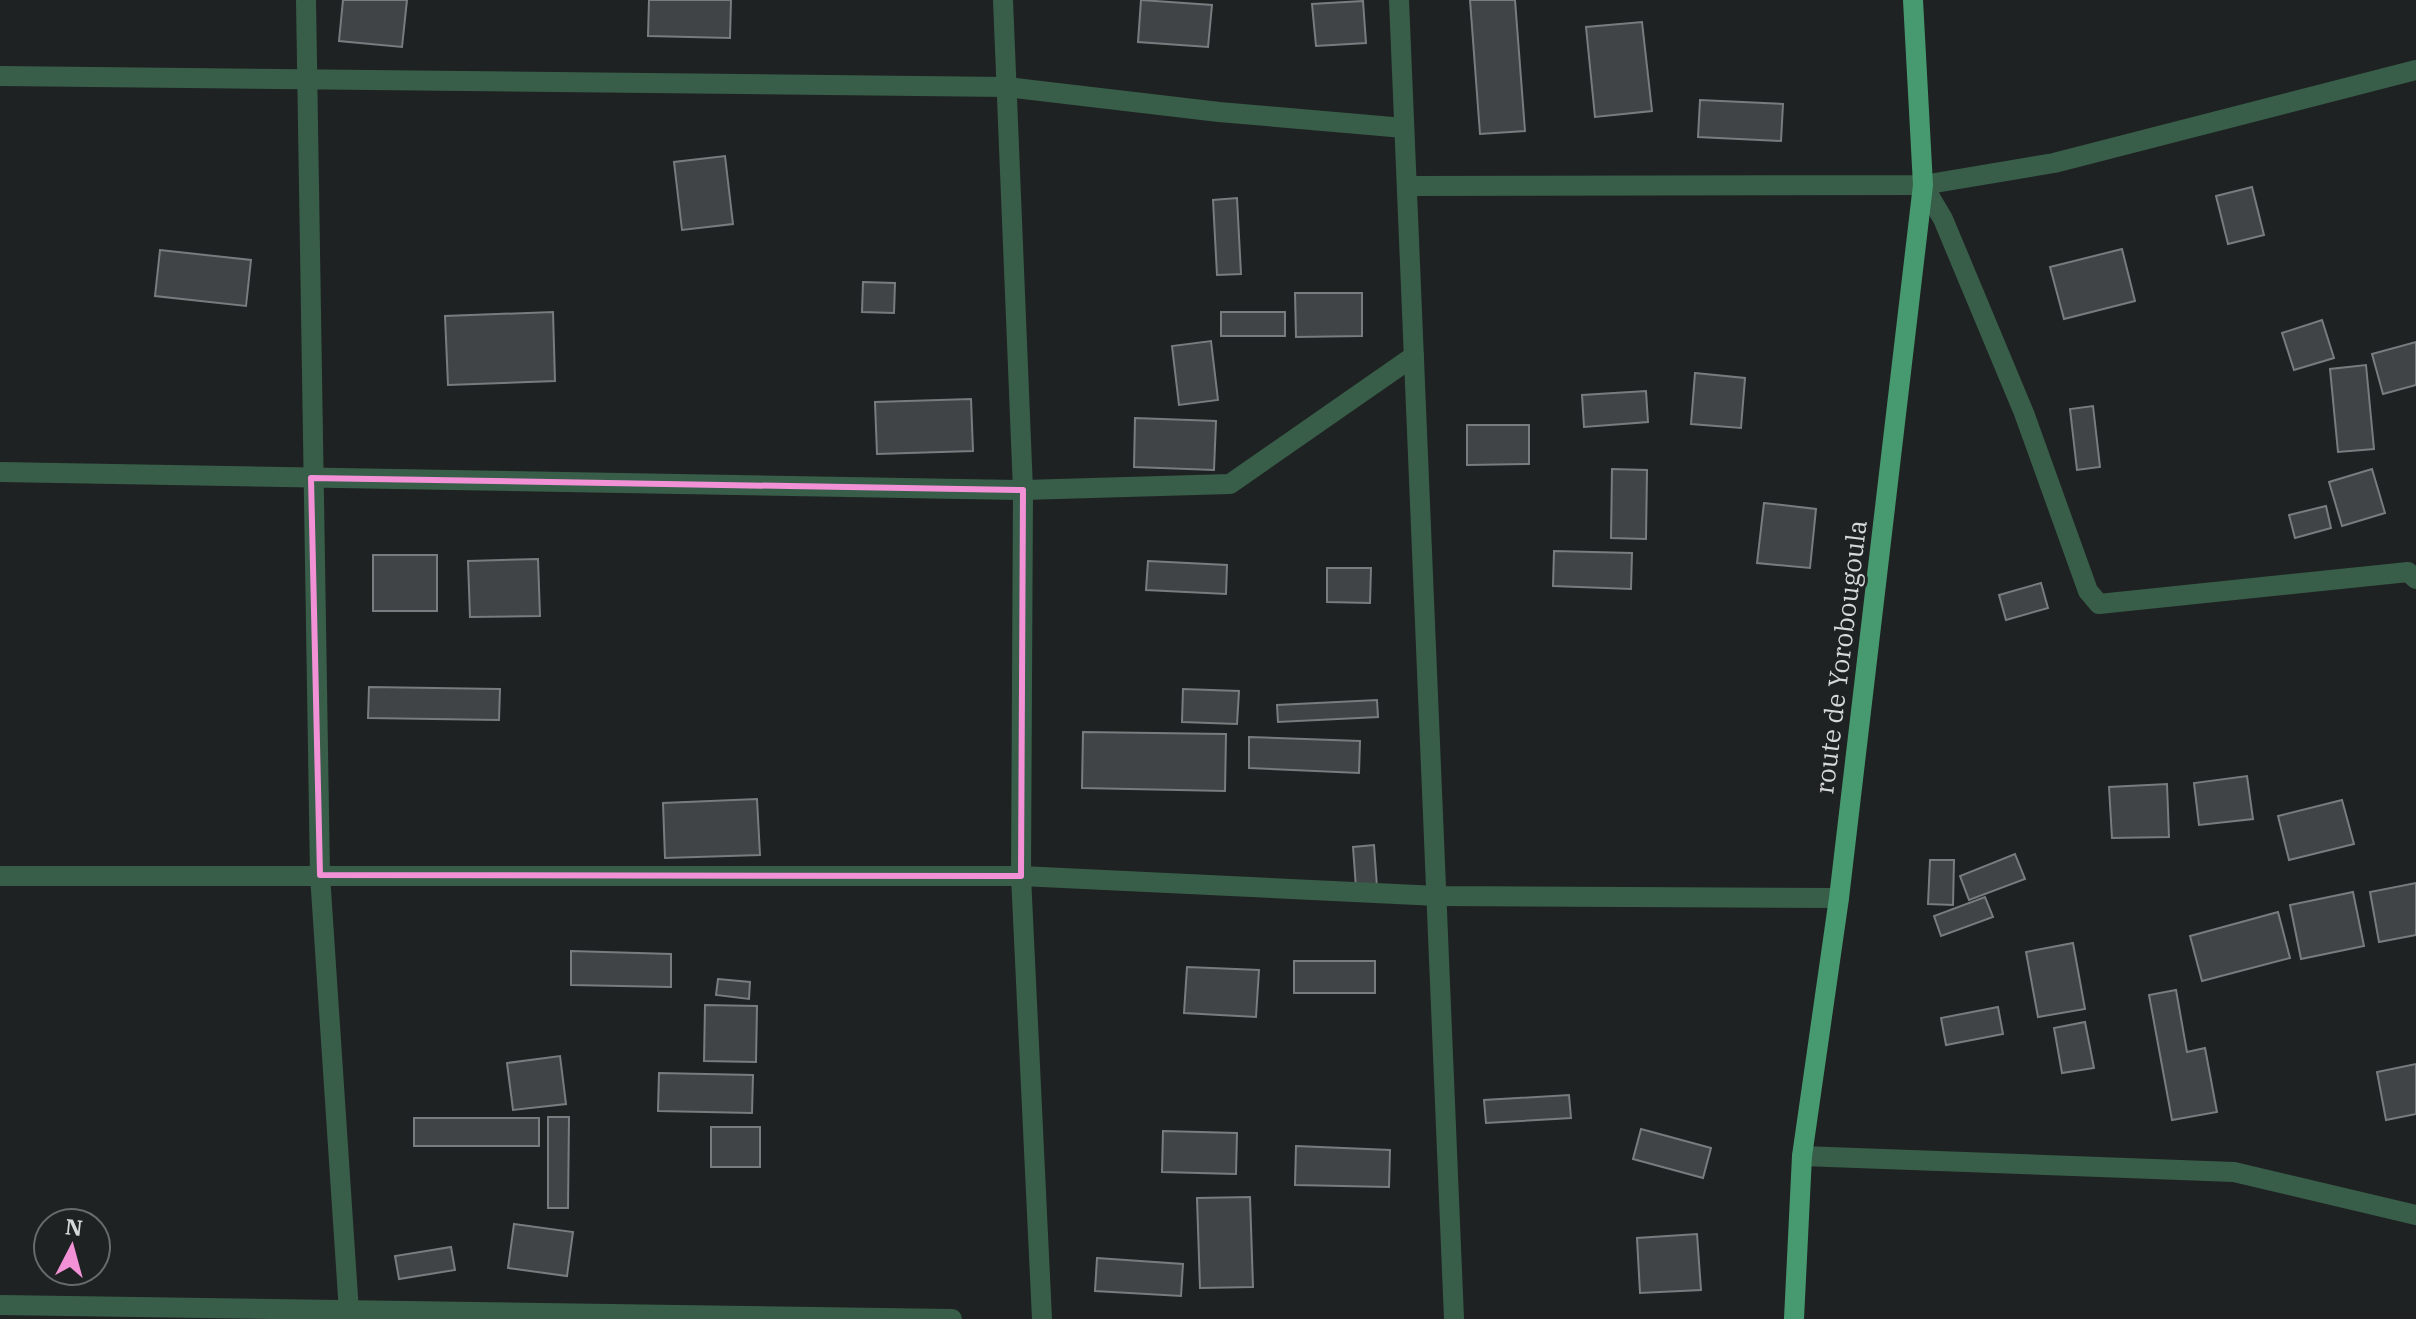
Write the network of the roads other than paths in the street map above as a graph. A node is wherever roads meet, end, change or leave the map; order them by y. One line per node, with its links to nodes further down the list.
1 (306, 0): 7 (street)
2 (1003, 0): 8 (street)
3 (1399, 0): 9 (street)
4 (1913, 0): 10 (main road, route de Yorobougoula)
5 (2416, 70): 10 (street)
6 (0, 76): 7 (street)
7 (307, 79): 8 (street); 14 (street)
8 (1007, 87): 9 (street); 15 (street)
9 (1404, 128): 11 (street)
10 (1923, 185): 11 (street); 16 (street); 21 (main road, route de Yorobougoula)
11 (1407, 186): 12 (street)
12 (1414, 356): 15 (street); 20 (street)
13 (0, 472): 14 (street)
14 (311, 478): 15 (street); 17 (street)
15 (1023, 490): 19 (street)
16 (2416, 579)
17 (320, 875): 18 (street); 19 (street); 25 (street)
18 (0, 876)
19 (1021, 876): 20 (street); 28 (street)
20 (1438, 896): 21 (street); 29 (street)
21 (1839, 898): 22 (main road, route de Yorobougoula)
22 (1802, 1156): 23 (street); 30 (main road, route de Yorobougoula)
23 (2416, 1215)
24 (0, 1305): 25 (street)
25 (349, 1312): 26 (street)
26 (390, 1316): 27 (street)
27 (952, 1319)
28 (1042, 1319)
29 (1454, 1319)
30 (1794, 1319)

